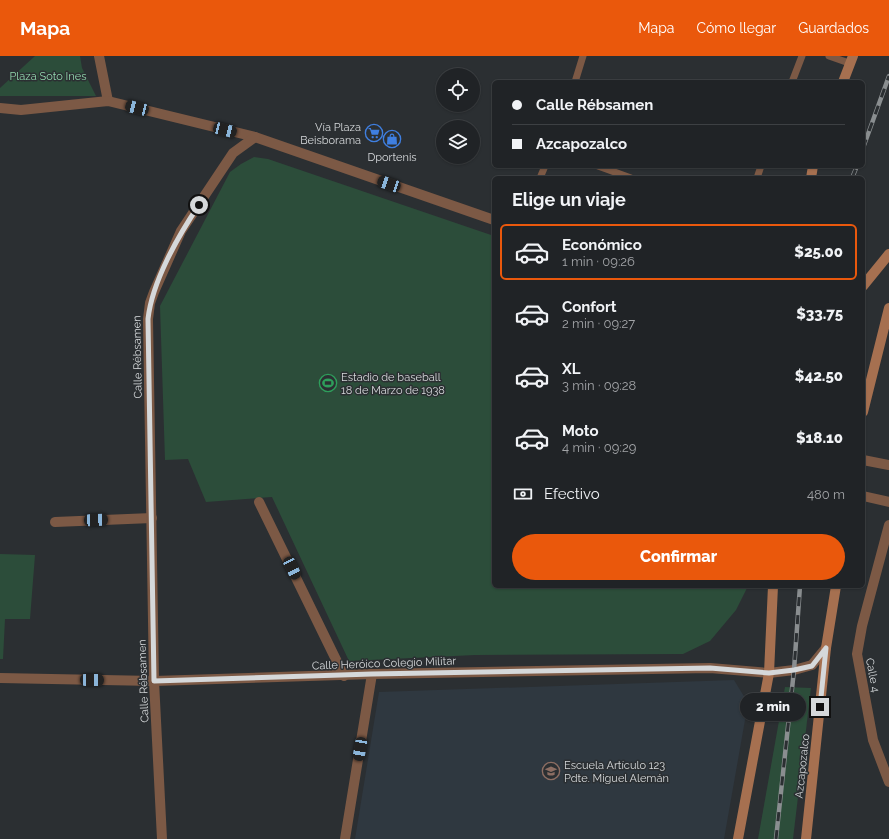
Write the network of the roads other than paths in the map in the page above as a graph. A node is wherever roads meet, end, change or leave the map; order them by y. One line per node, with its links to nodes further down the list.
1 (99, 56): 9 (street)
2 (583, 56): 6 (lane)
3 (802, 56): 7 (lane)
4 (830, 56): 5 (lane)
5 (851, 59): 8 (main road)
6 (576, 80)
7 (793, 80)
8 (844, 80)
9 (108, 101): 10 (street); 11 (street)
10 (0, 108)
11 (255, 137): 14 (street); 24 (street, Calle Rébsamen)
12 (604, 168): 13 (lane)
13 (626, 176)
14 (492, 219)
15 (889, 254): 16 (main road)
16 (865, 284)
17 (889, 308): 18 (main road)
18 (865, 402)
19 (865, 460): 20 (street)
20 (889, 465)
21 (865, 496): 23 (street)
22 (259, 502): 32 (street)
23 (889, 502)
24 (152, 518): 25 (street); 34 (street, Calle Rébsamen)
25 (55, 522)
26 (889, 525): 35 (street, Calle 4)
27 (773, 588): 30 (main road)
28 (836, 588): 29 (main road, Azcapozalco)
29 (826, 648): 30 (street, Calle Heróico Colegio Militar); 39 (main road, Azcapozalco)
30 (769, 673): 31 (street, Calle Heróico Colegio Militar); 38 (main road)
31 (372, 674): 32 (street, Calle Heróico Colegio Militar); 37 (street)
32 (344, 676): 34 (street, Calle Heróico Colegio Militar)
33 (0, 678): 34 (street, Calle Heróico Colegio Militar)
34 (154, 681): 36 (street, Calle Rébsamen)
35 (889, 782)
36 (162, 839)
37 (344, 839)
38 (738, 839)
39 (806, 839)

